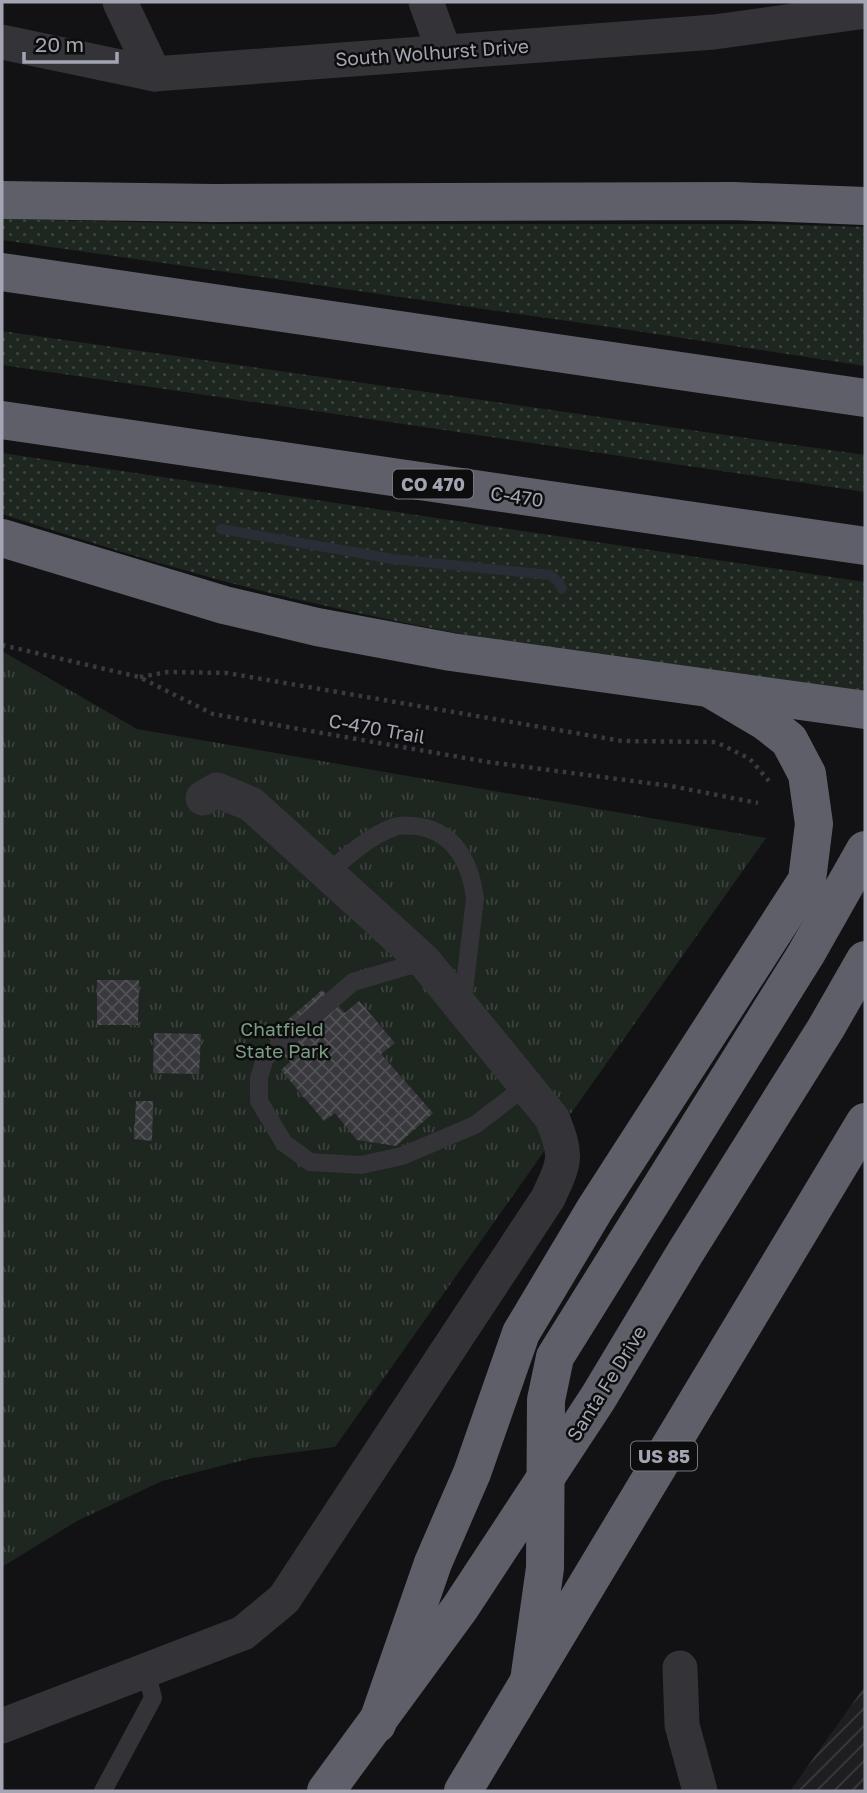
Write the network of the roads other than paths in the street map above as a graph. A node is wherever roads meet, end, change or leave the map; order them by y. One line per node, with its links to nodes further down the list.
1 (120, 2): 7 (street)
2 (426, 2): 6 (street)
3 (865, 11): 4 (street, South Wolhurst Drive)
4 (713, 17): 6 (street, South Wolhurst Drive)
5 (2, 42): 7 (street, South Wolhurst Drive)
6 (444, 51): 7 (street, South Wolhurst Drive)
7 (154, 74)
8 (2, 200): 9 (highway)
9 (865, 206)
10 (2, 272): 11 (highway)
11 (865, 398)
12 (2, 420): 14 (highway, C-470 / CO 470)
13 (2, 538): 15 (highway)
14 (865, 546)
15 (712, 690): 16 (highway); 29 (highway)
16 (865, 710)
17 (203, 798): 19 (street)
18 (865, 850): 25 (highway)
19 (328, 874): 21 (street); 22 (lane)
20 (865, 960): 25 (highway, Santa Fe Drive)
21 (424, 961): 22 (street); 23 (lane)
22 (462, 1008): 23 (street)
23 (526, 1086): 27 (street)
24 (865, 1122): 28 (highway, US 85)
25 (547, 1476): 28 (highway); 29 (highway, Santa Fe Drive)
26 (680, 1668): 34 (street)
27 (146, 1671): 30 (street); 31 (lane)
28 (529, 1681): 33 (highway, US 85)
29 (377, 1724): 32 (highway, Santa Fe Drive)
30 (2, 1726)
31 (103, 1791)
32 (326, 1791)
33 (463, 1791)
34 (701, 1791)

